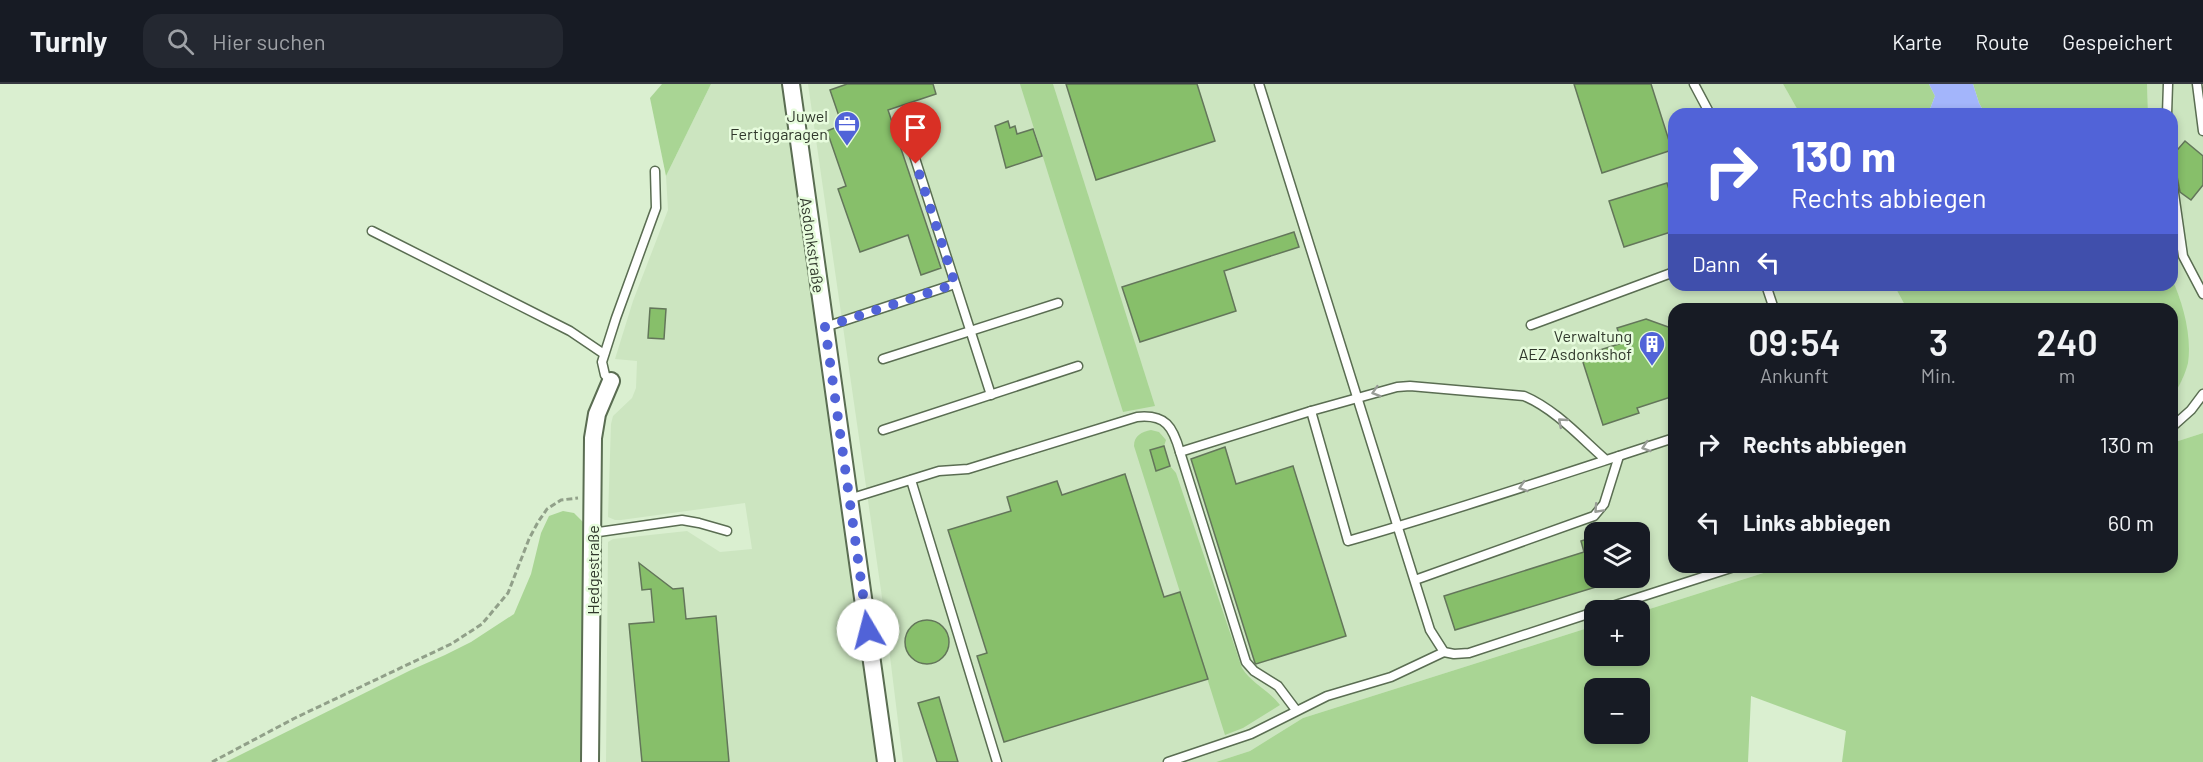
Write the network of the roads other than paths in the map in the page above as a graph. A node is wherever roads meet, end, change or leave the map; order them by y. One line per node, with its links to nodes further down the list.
1 (791, 84): 18 (street, Asdonkstraße)
2 (1259, 84): 26 (lane)
3 (1694, 84): 6 (lane)
4 (2168, 84): 7 (lane)
5 (2197, 84): 9 (lane)
6 (1707, 108)
7 (2167, 108)
8 (904, 124): 14 (lane)
9 (2203, 131)
10 (655, 171): 20 (lane)
11 (2178, 221): 15 (lane)
12 (372, 231): 20 (lane)
13 (1668, 274): 17 (lane)
14 (955, 284): 18 (lane); 19 (lane)
15 (2203, 294)
16 (1058, 303): 19 (lane)
17 (1531, 325)
18 (825, 327): 35 (street, Asdonkstraße)
19 (970, 331): 21 (lane); 25 (lane)
20 (604, 354): 23 (lane)
21 (883, 360)
22 (1078, 366): 25 (lane)
23 (611, 381): 38 (street, Hedgestraße)
24 (2203, 394): 28 (lane)
25 (991, 395): 29 (lane)
26 (1358, 398): 27 (lane); 33 (lane, one-way to 26); 36 (lane)
27 (1311, 411): 31 (lane); 36 (lane)
28 (2178, 422)
29 (883, 430)
30 (1668, 440): 32 (lane, one-way to 32)
31 (1180, 452): 34 (lane); 44 (lane)
32 (1618, 456): 33 (lane); 40 (lane, one-way to 40)
33 (1606, 460): 36 (lane, one-way to 36)
34 (911, 480): 35 (lane); 47 (lane)
35 (849, 499): 46 (street, Asdonkstraße)
36 (1398, 527): 40 (lane)
37 (727, 531): 38 (lane)
38 (592, 533): 45 (street, Hedgestraße)
39 (1715, 573): 41 (lane)
40 (1415, 580): 43 (lane)
41 (1631, 600)
42 (1584, 615): 43 (lane)
43 (1444, 652): 44 (lane)
44 (1296, 710): 48 (lane)
45 (590, 762)
46 (886, 762)
47 (997, 762)
48 (1168, 762)

